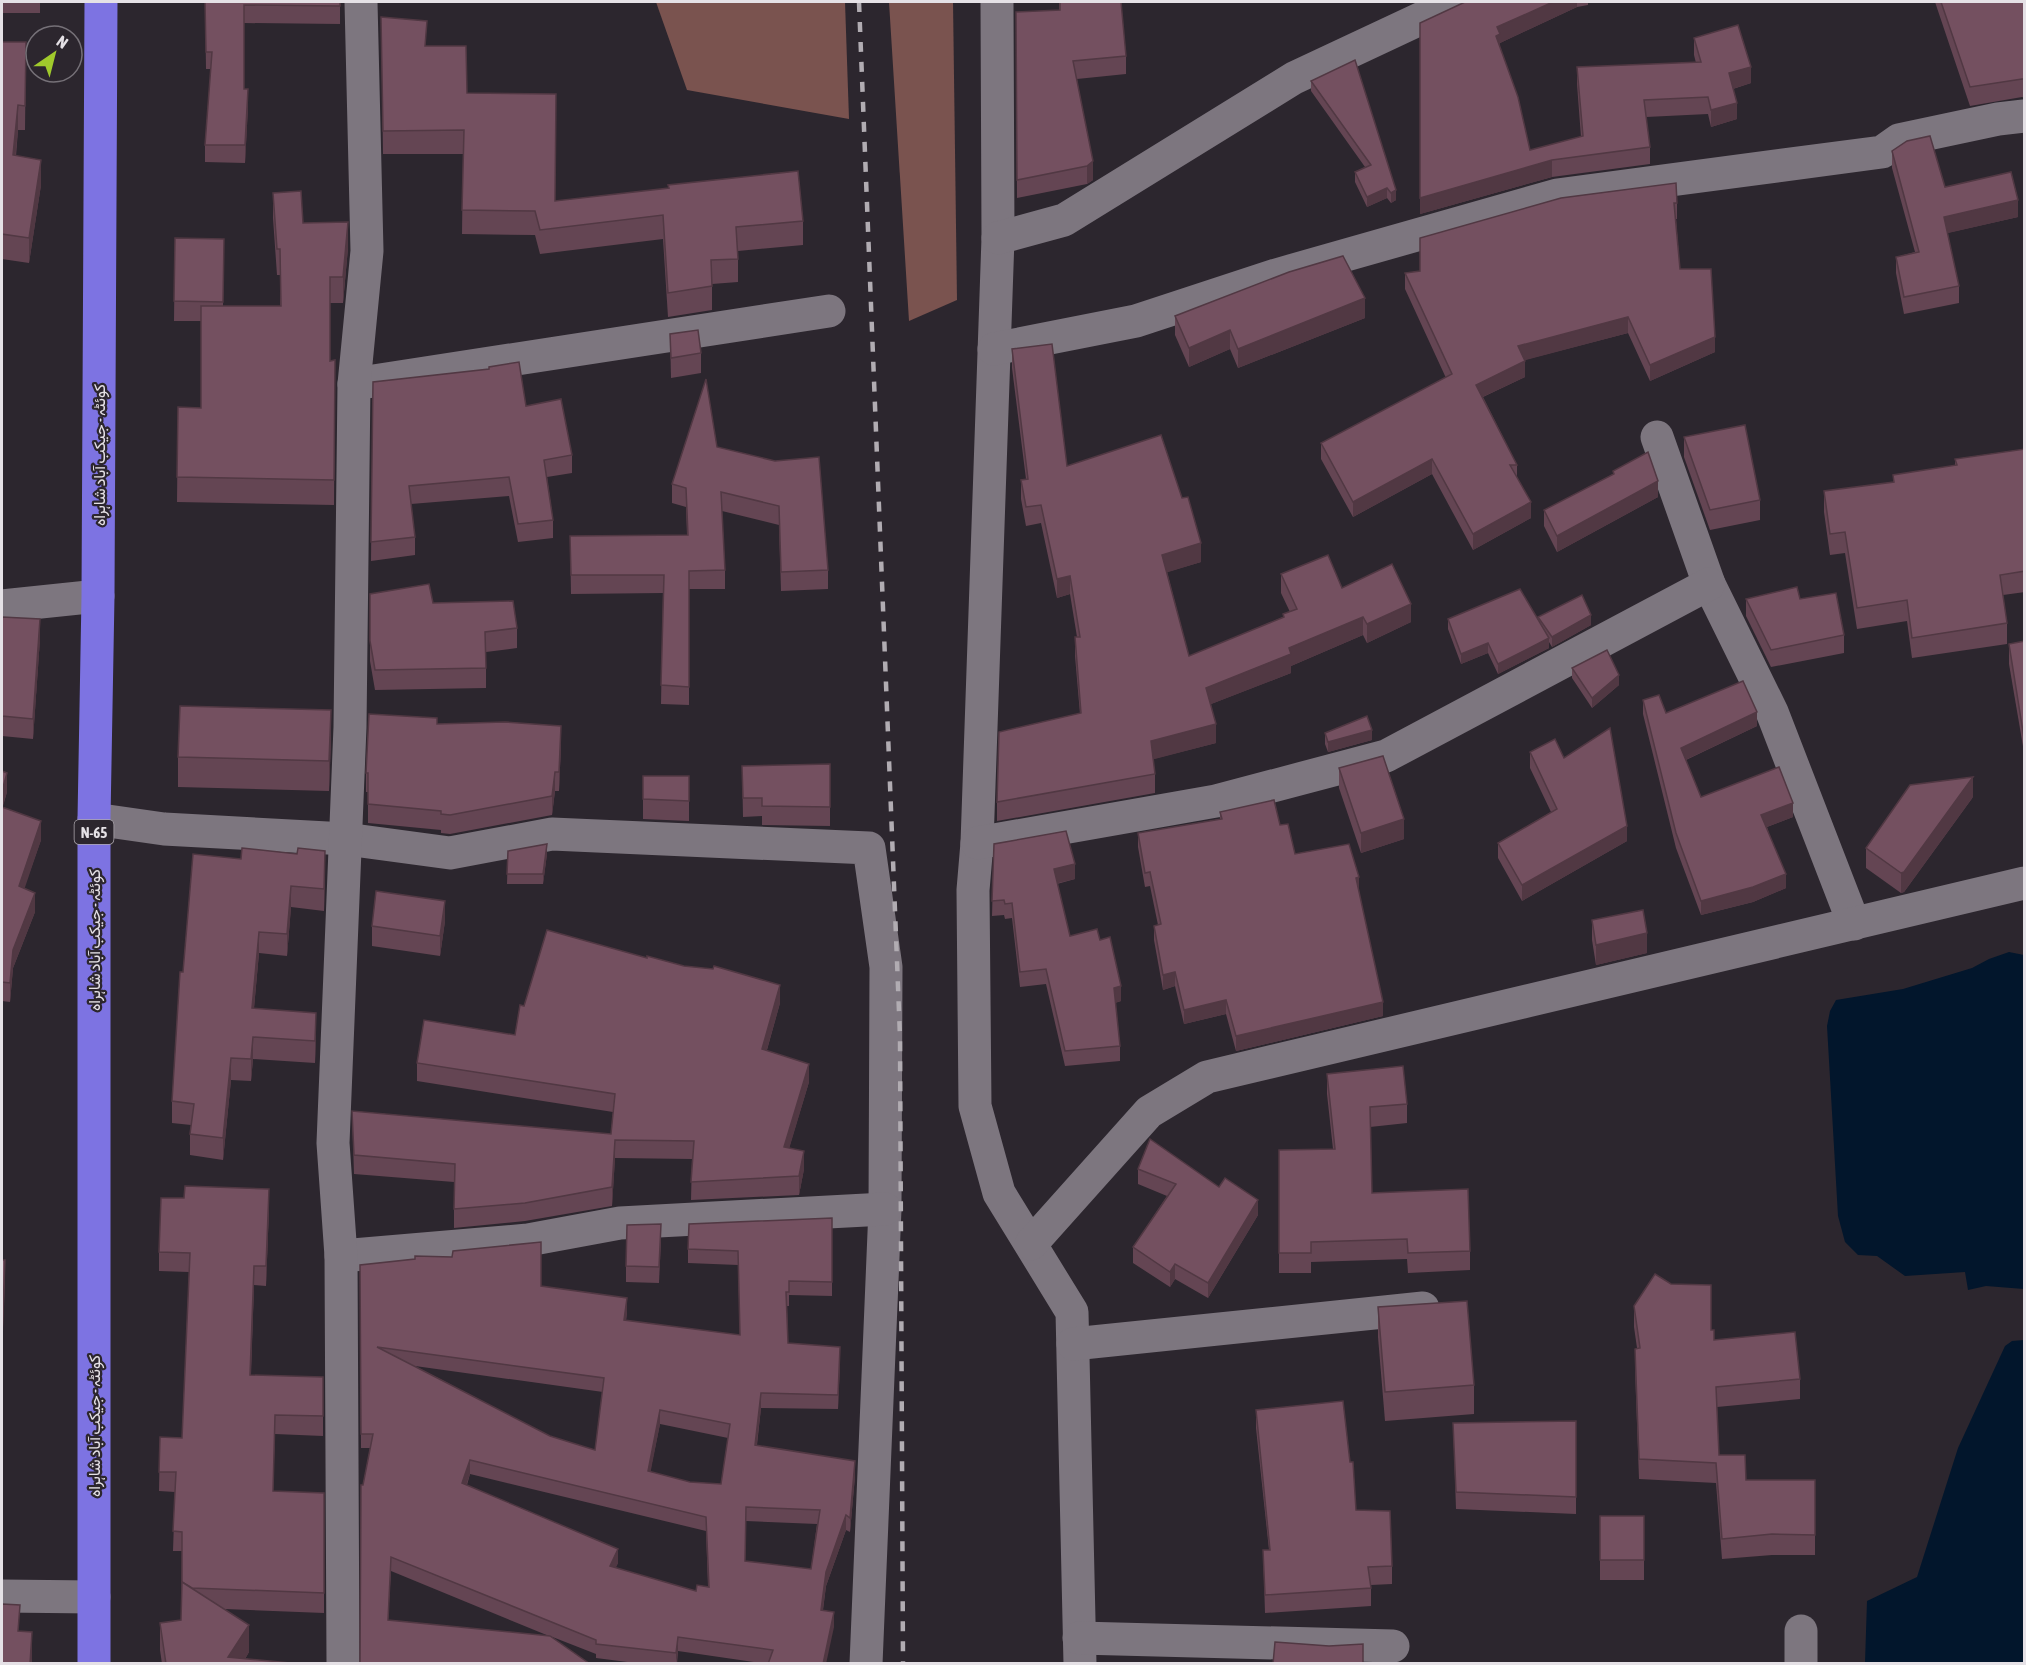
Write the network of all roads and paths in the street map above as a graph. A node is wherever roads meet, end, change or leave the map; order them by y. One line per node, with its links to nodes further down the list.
1 (101, 2): 12 (highway, کوئٹہ - جیکب آباد شاہراہ / N-65)
2 (361, 2): 9 (street)
3 (997, 2): 6 (street)
4 (1456, 2): 6 (street)
5 (2025, 116): 8 (street)
6 (998, 238): 8 (street)
7 (829, 311): 9 (street)
8 (994, 349): 16 (street)
9 (354, 384): 15 (street)
10 (1657, 437): 11 (street)
11 (1709, 584): 16 (street); 18 (street)
12 (98, 596): 13 (street); 14 (highway, کوئٹہ - جیکب آباد شاہراہ / N-65)
13 (2, 606)
14 (93, 819): 15 (street); 25 (highway, کوئٹہ - جیکب آباد شاہراہ / N-65)
15 (346, 839): 19 (street); 21 (street)
16 (977, 843): 20 (street)
17 (2025, 883): 18 (street)
18 (1854, 924): 20 (street)
19 (885, 1209): 21 (street); 31 (street)
20 (1031, 1244): 23 (street)
21 (341, 1256): 30 (street)
22 (1456, 1305): 23 (street)
23 (1073, 1344): 28 (street)
24 (2, 1596): 25 (street)
25 (94, 1597): 29 (highway, کوئٹہ - جیکب آباد شاہراہ / N-65)
26 (1801, 1631): 32 (street)
27 (1393, 1646): 28 (street)
28 (1080, 1651)
29 (94, 1664)
30 (343, 1664)
31 (866, 1664)
32 (1802, 1664)

